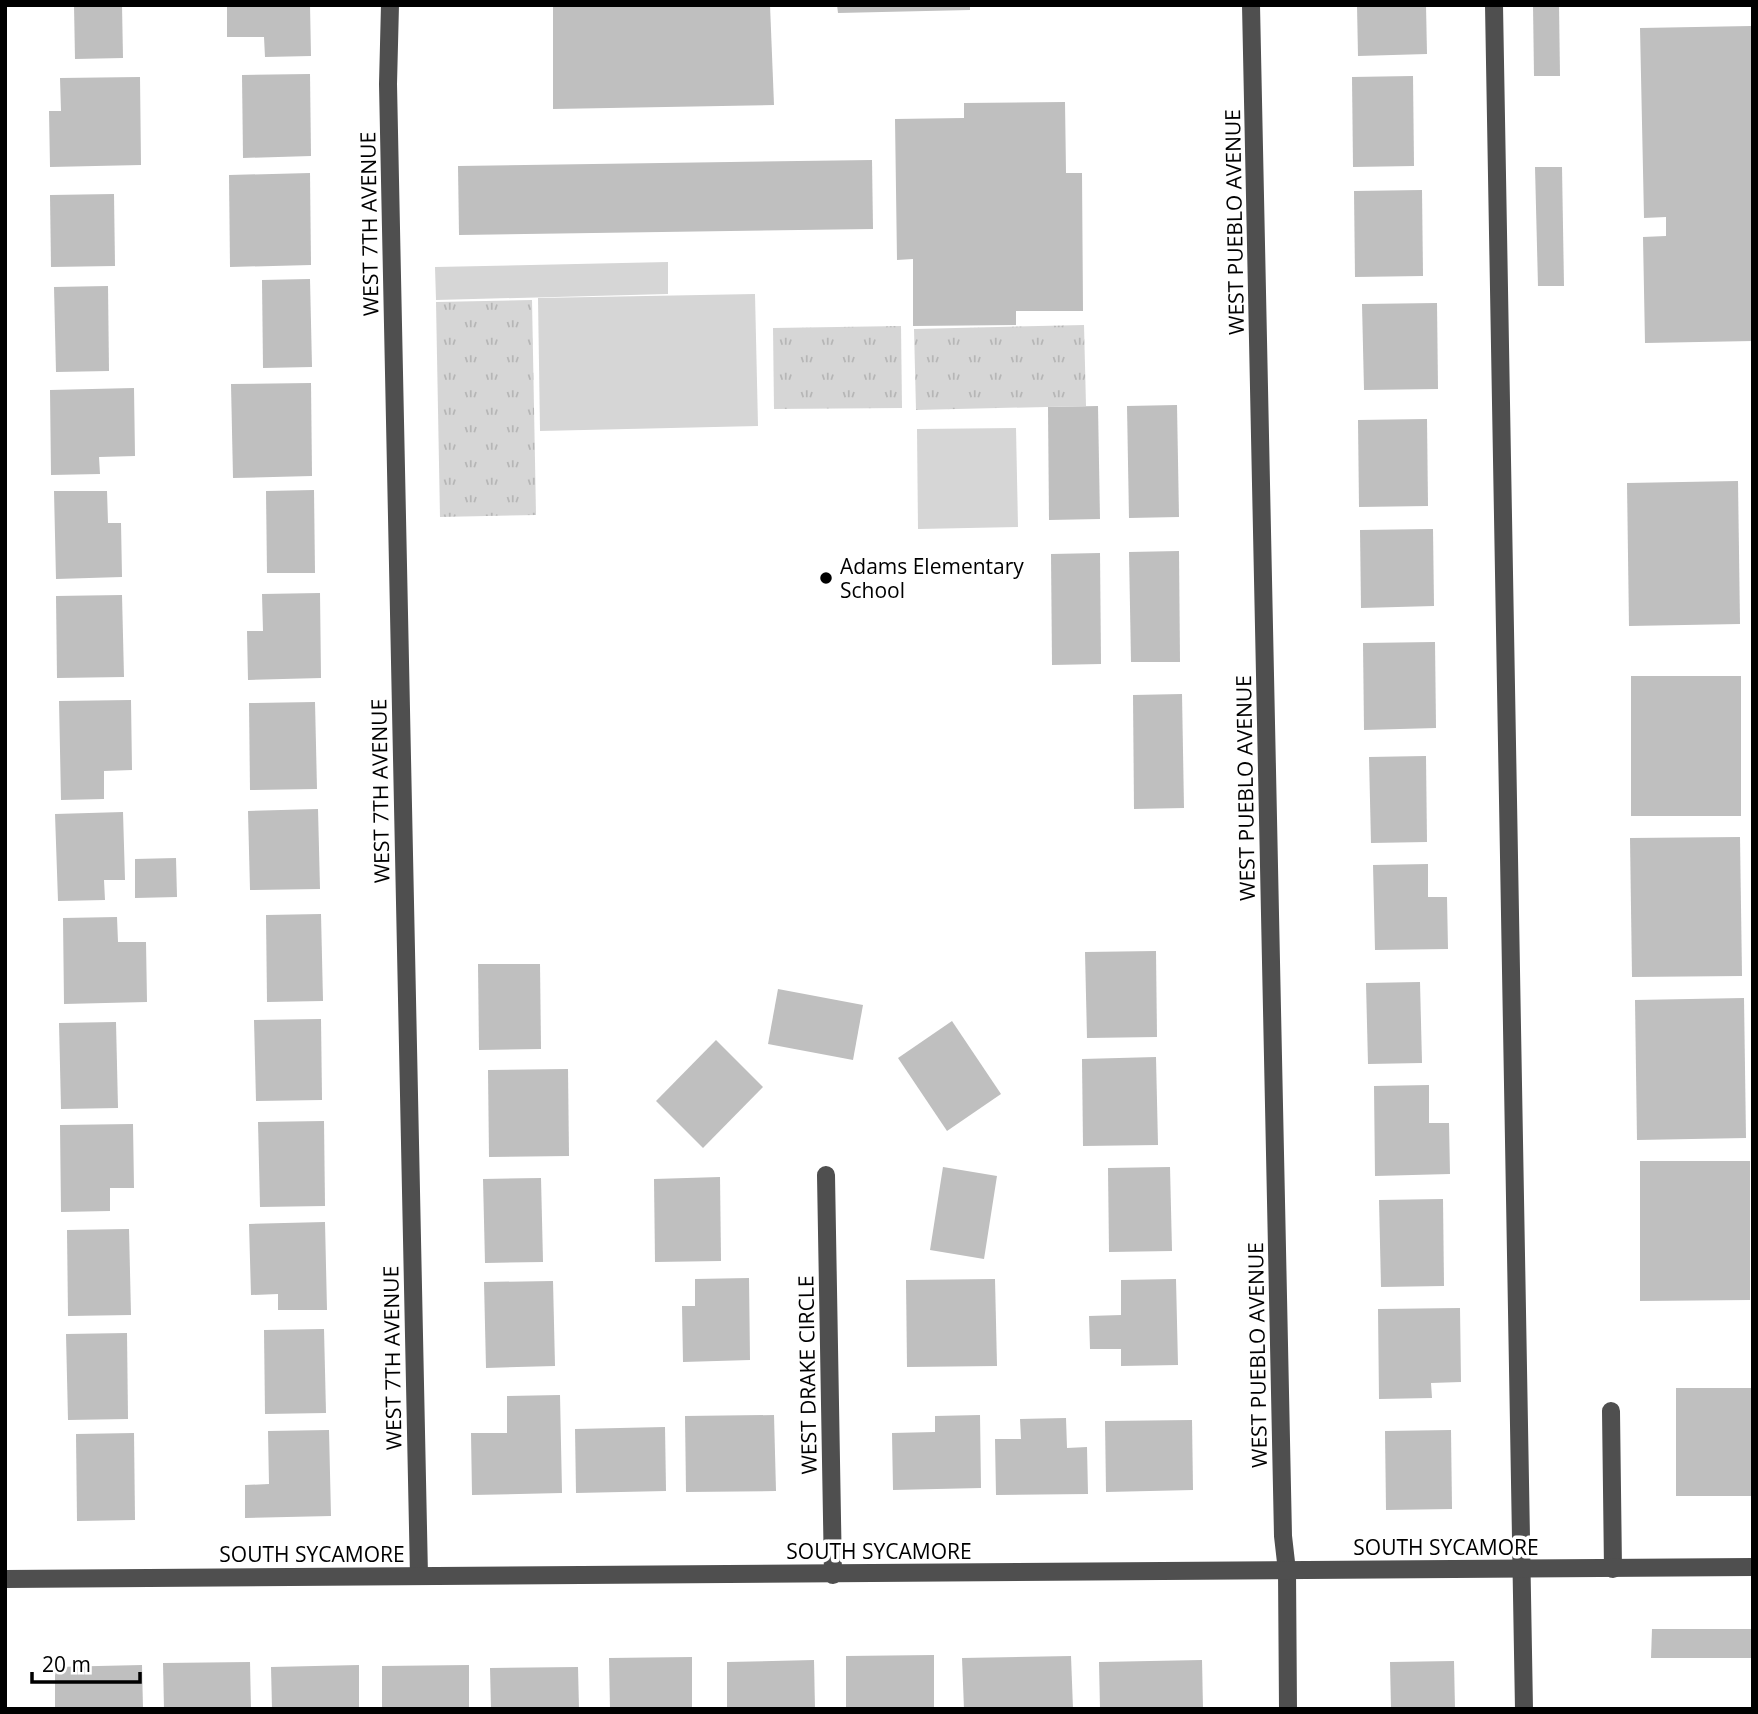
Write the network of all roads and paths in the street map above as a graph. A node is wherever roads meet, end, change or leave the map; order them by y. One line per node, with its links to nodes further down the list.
1 (390, 5): 11 (street, WEST 7TH AVENUE)
2 (1251, 5): 9 (street, WEST PUEBLO AVENUE)
3 (1494, 5): 7 (street)
4 (826, 1175): 10 (street, WEST DRAKE CIRCLE)
5 (1611, 1411): 8 (street)
6 (1753, 1567): 8 (street, SOUTH SYCAMORE)
7 (1522, 1569): 8 (street, SOUTH SYCAMORE); 9 (street, SOUTH SYCAMORE); 14 (street)
8 (1613, 1569)
9 (1287, 1571): 10 (street, SOUTH SYCAMORE); 13 (street, WEST PUEBLO AVENUE)
10 (833, 1574): 11 (street, SOUTH SYCAMORE)
11 (419, 1576): 12 (street, SOUTH SYCAMORE)
12 (5, 1579)
13 (1288, 1709)
14 (1524, 1709)

